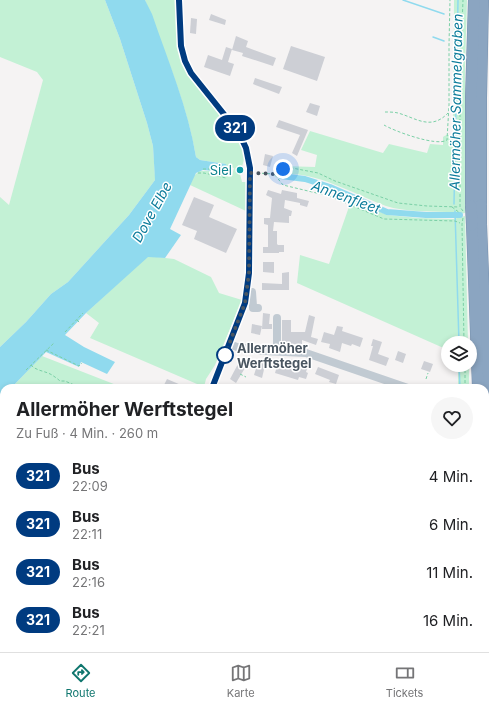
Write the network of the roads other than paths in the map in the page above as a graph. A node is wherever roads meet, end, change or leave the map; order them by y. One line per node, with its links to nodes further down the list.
1 (179, 0): 11 (street)
2 (474, 0): 4 (highway)
3 (483, 0): 4 (highway)
4 (469, 207): 5 (highway, bridge)
5 (469, 223): 6 (highway); 15 (highway)
6 (482, 258): 8 (highway); 16 (highway)
7 (252, 292): 9 (street)
8 (489, 293)
9 (258, 308)
10 (277, 318): 12 (street)
11 (229, 344): 12 (street); 13 (street)
12 (277, 351): 14 (street)
13 (214, 384)
14 (396, 384)
15 (478, 384)
16 (487, 384)

